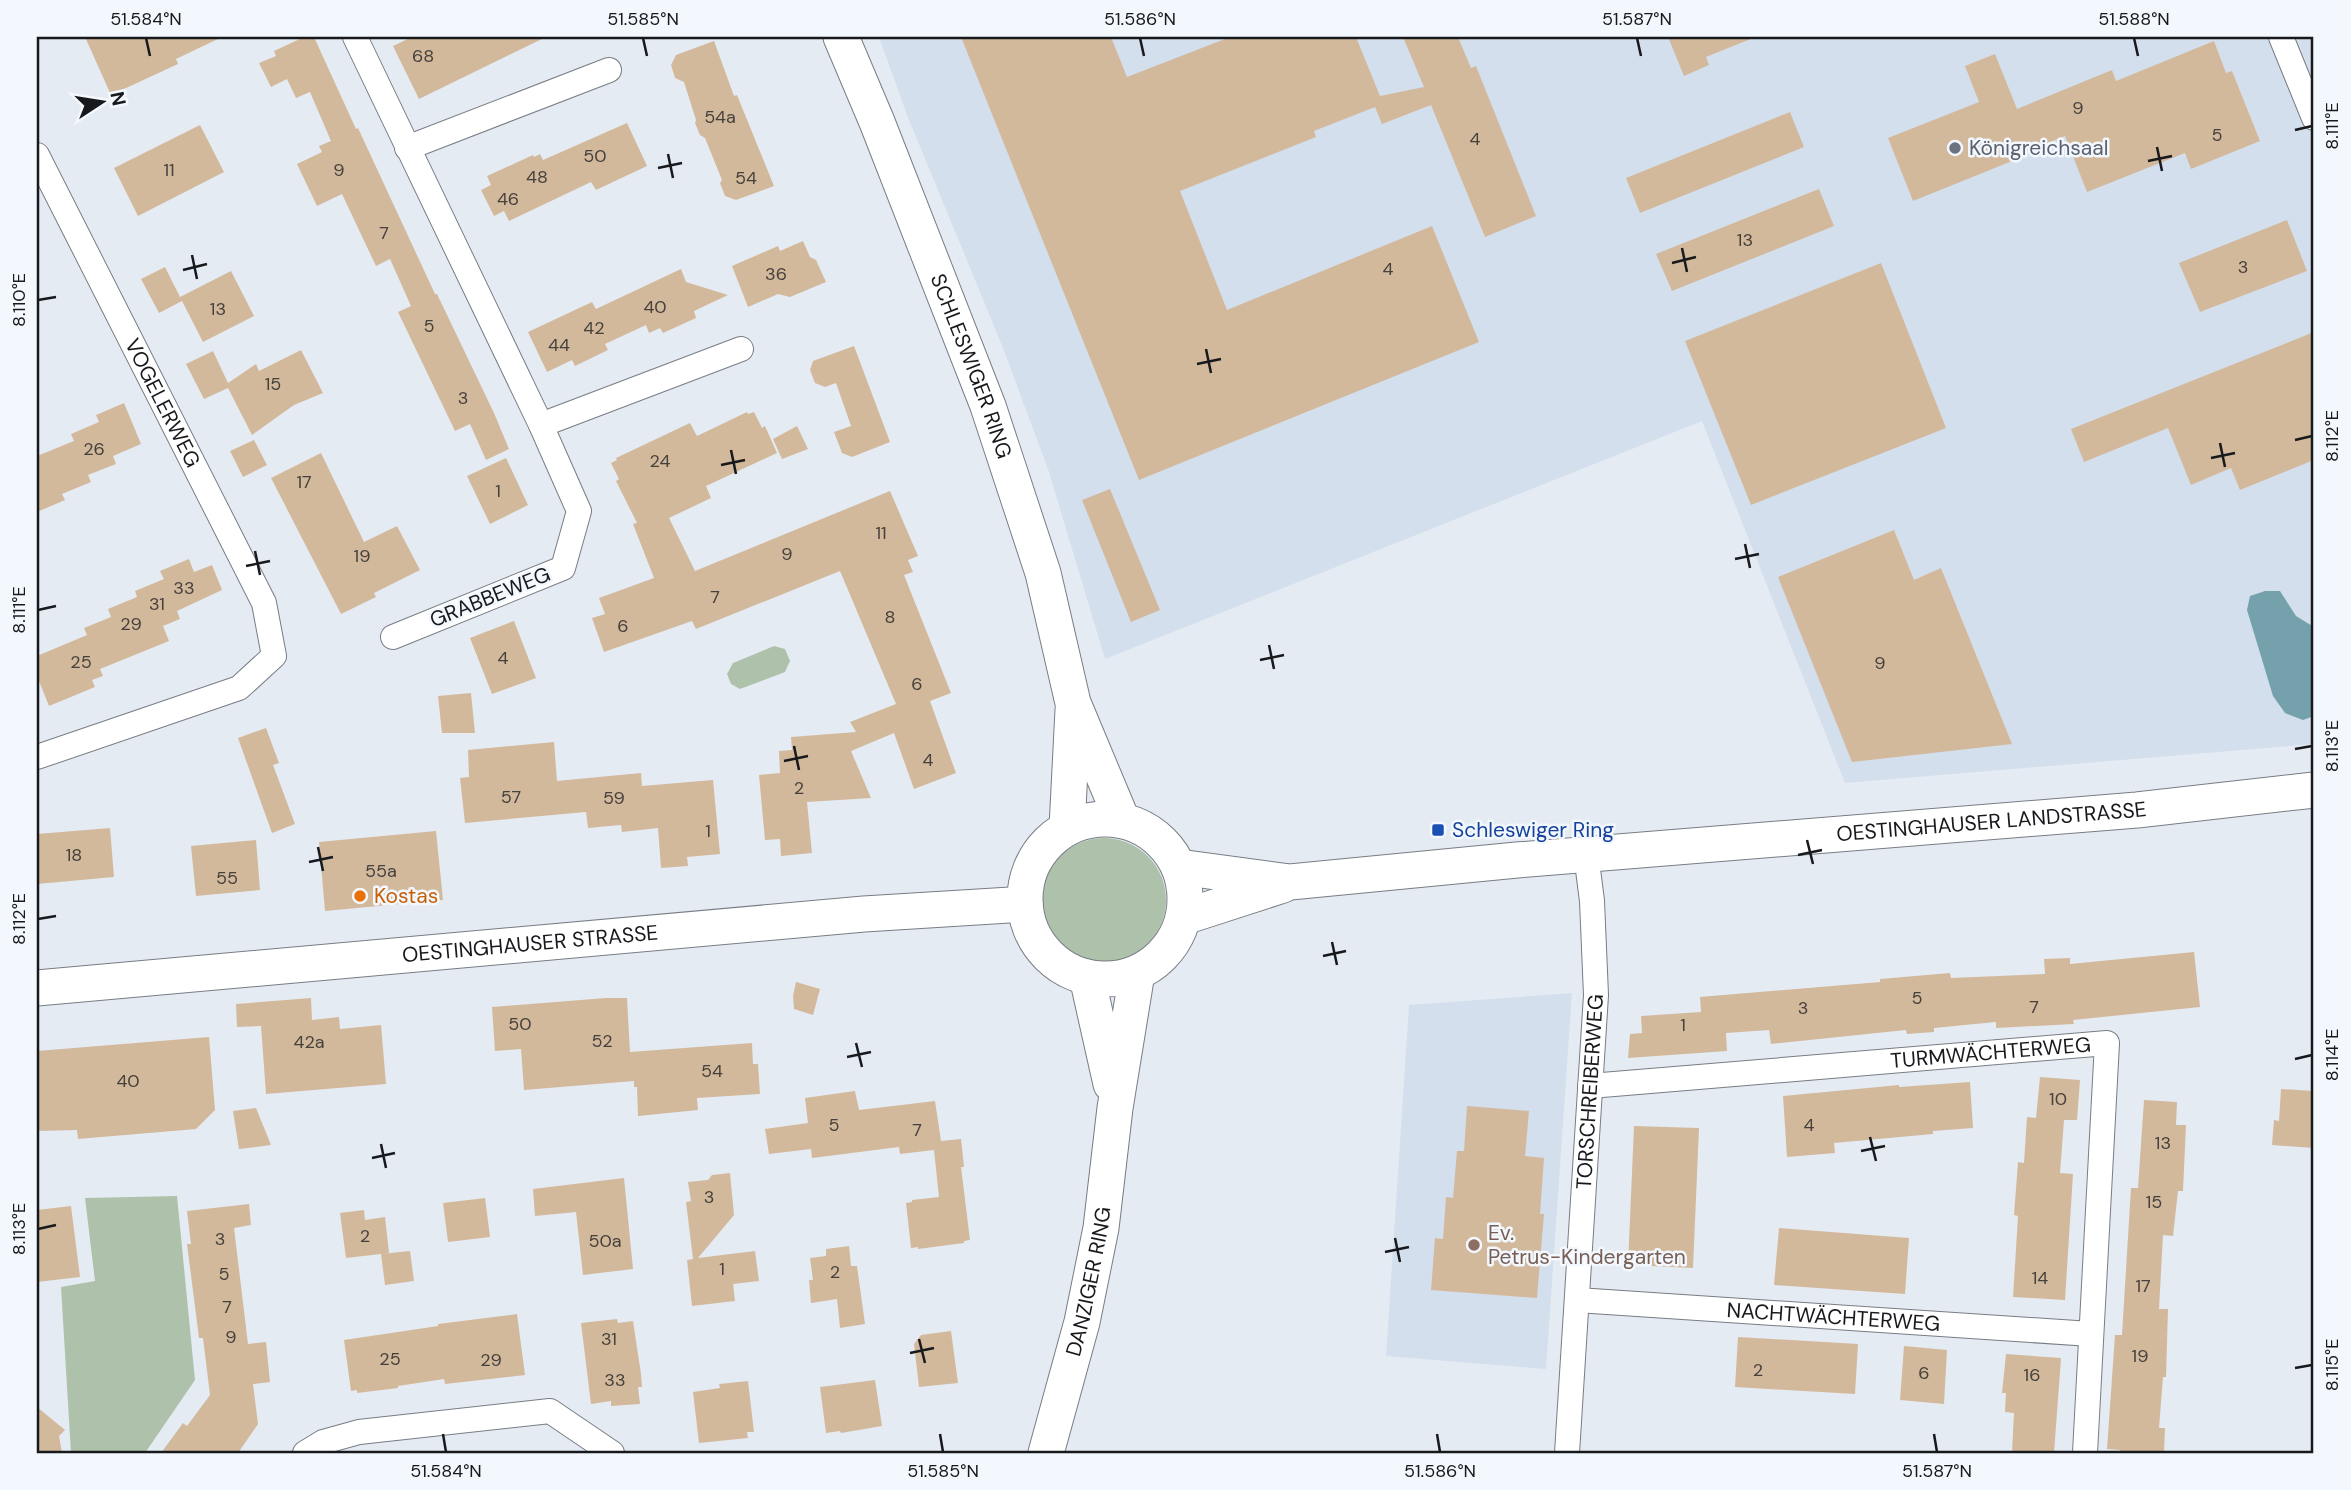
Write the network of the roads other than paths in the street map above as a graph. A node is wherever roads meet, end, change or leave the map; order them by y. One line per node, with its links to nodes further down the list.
1 (355, 37): 6 (street, GRABBEWEG)
2 (841, 37): 12 (street, SCHLESWIGER RING)
3 (2281, 37): 5 (street)
4 (609, 70): 6 (street)
5 (2314, 118)
6 (407, 148): 10 (street, GRABBEWEG)
7 (37, 155): 8 (street, VOGELERWEG)
8 (45, 193): 13 (street, VOGELERWEG)
9 (741, 349): 10 (street)
10 (541, 425): 11 (street, GRABBEWEG)
11 (393, 637)
12 (1073, 704): 15 (street, SCHLESWIGER RING); 16 (street, SCHLESWIGER RING)
13 (37, 757)
14 (2314, 790): 17 (street, OESTINGHAUSER LANDSTRASSE)
15 (1122, 820): 16 (street); 18 (street)
16 (1067, 828): 20 (street)
17 (1586, 855): 19 (street, OESTINGHAUSER LANDSTRASSE); 25 (street, TORSCHREIBERWEG)
18 (1179, 867): 19 (street, OESTINGHAUSER LANDSTRASSE); 21 (street)
19 (1290, 882): 21 (street, OESTINGHAUSER LANDSTRASSE)
20 (1025, 904): 23 (street); 24 (street, OESTINGHAUSER STRASSE)
21 (1184, 917): 22 (street)
22 (1137, 973): 23 (street); 26 (street, DANZIGER RING)
23 (1087, 977): 26 (street, DANZIGER RING)
24 (37, 988)
25 (1590, 1086): 27 (street, TORSCHREIBERWEG); 28 (street, TURMWÄCHTERWEG)
26 (1115, 1108): 31 (street, DANZIGER RING)
27 (1577, 1300): 28 (street, NACHTWÄCHTERWEG); 32 (street, TORSCHREIBERWEG)
28 (2091, 1334): 33 (street, TURMWÄCHTERWEG)
29 (305, 1453): 30 (street)
30 (611, 1453)
31 (1046, 1453)
32 (1567, 1453)
33 (2085, 1453)

